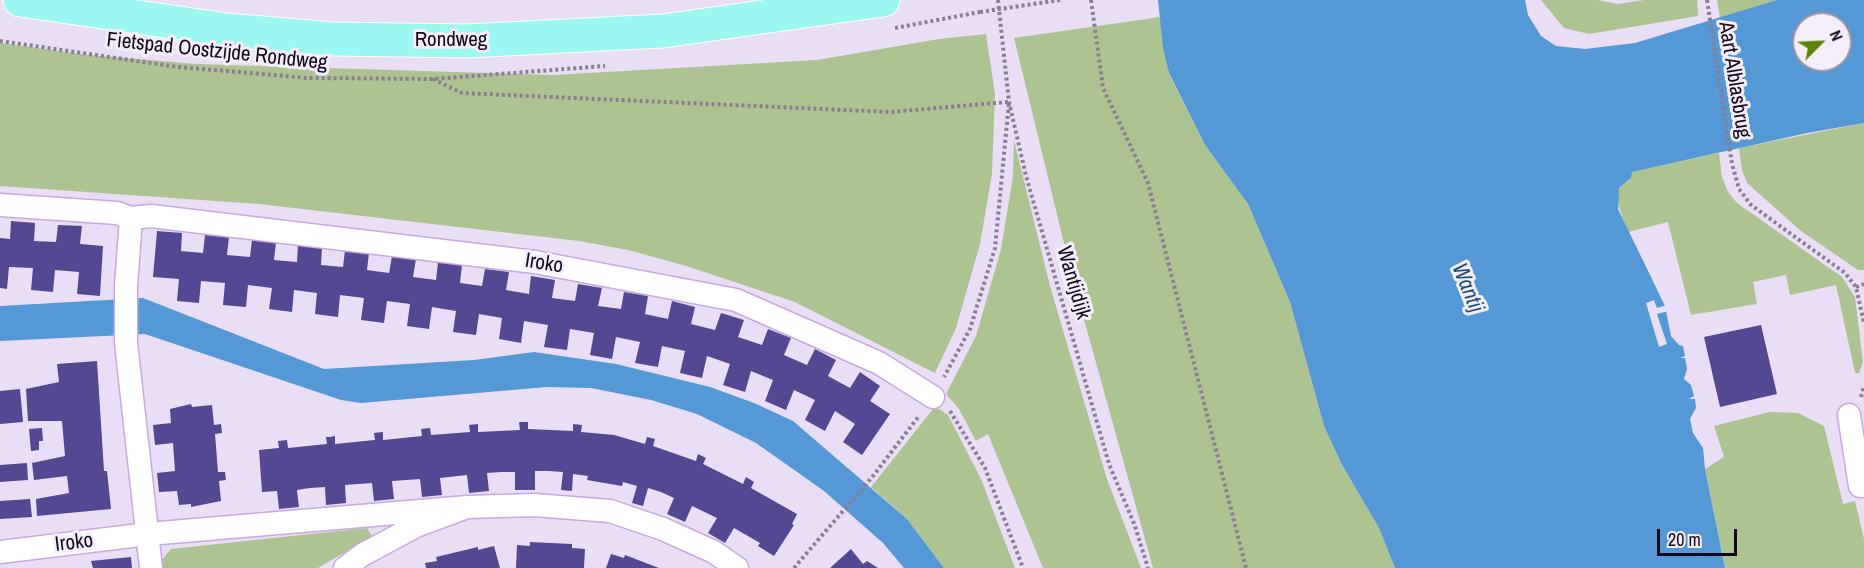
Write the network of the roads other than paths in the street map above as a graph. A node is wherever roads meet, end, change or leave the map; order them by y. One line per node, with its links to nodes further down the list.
1 (20, 0): 2 (main road, Rondweg)
2 (882, 0)
3 (0, 205): 4 (street, Iroko)
4 (131, 218): 5 (street, Iroko); 9 (street)
5 (933, 397)
6 (1849, 415): 7 (street)
7 (1864, 486)
8 (467, 507): 9 (street, Iroko); 12 (street, Iroko); 13 (street, Iroko)
9 (147, 534): 10 (street, Iroko); 11 (street)
10 (0, 552)
11 (151, 568)
12 (345, 568)
13 (737, 568)

